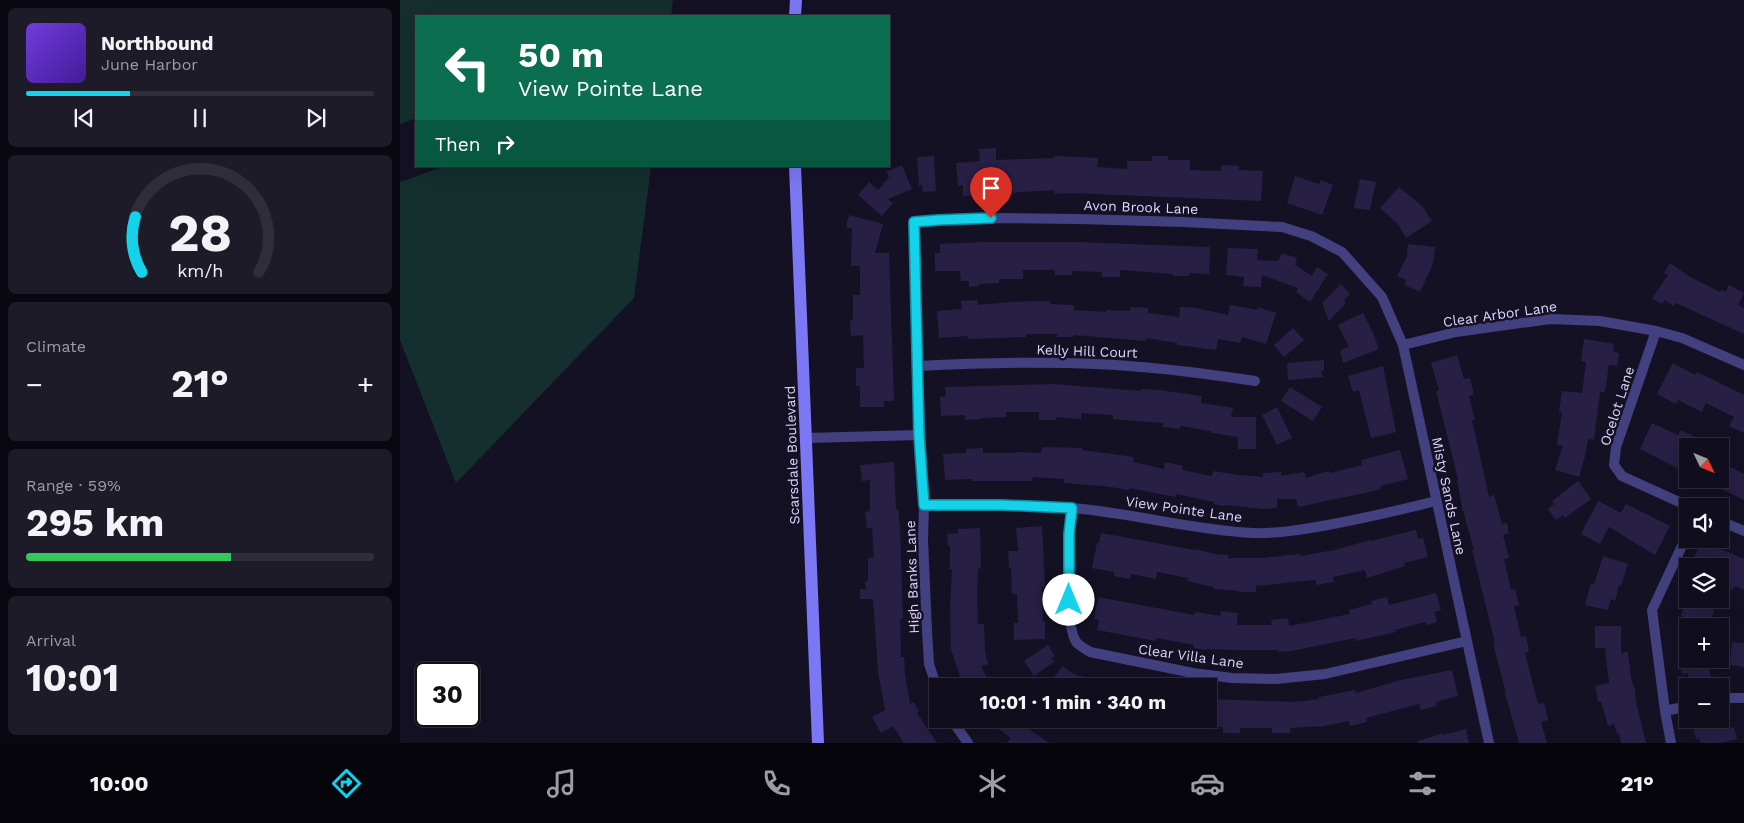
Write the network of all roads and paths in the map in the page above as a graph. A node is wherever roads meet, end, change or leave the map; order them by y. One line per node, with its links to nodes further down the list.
1 (796, 0): 2 (main road)
2 (795, 15)
3 (795, 167): 12 (main road, Scarsdale Boulevard)
4 (914, 222): 5 (street, Avon Brook Lane); 9 (street, High Banks Lane)
5 (1357, 267): 7 (street, Misty Sands Lane)
6 (1656, 331): 7 (street, Clear Arbor Lane); 8 (street, Clear Arbor Lane); 14 (street, Ocelot Lane)
7 (1403, 345): 13 (street, Misty Sands Lane)
8 (1744, 365)
9 (917, 366): 10 (street, Kelly Hill Court); 11 (street, High Banks Lane)
10 (1255, 381)
11 (919, 435): 12 (street); 15 (street, High Banks Lane)
12 (806, 438): 27 (main road, Scarsdale Boulevard)
13 (1436, 501): 16 (street, View Pointe Lane); 20 (street, Misty Sands Lane)
14 (1679, 502)
15 (924, 505): 16 (street, View Pointe Lane); 21 (street, High Banks Lane)
16 (1072, 508): 20 (street, Clear Villa Lane)
17 (1729, 525): 18 (street)
18 (1744, 531)
19 (1681, 548): 25 (street)
20 (1467, 641): 29 (street, Misty Sands Lane)
21 (934, 678)
22 (1729, 698): 23 (street)
23 (1744, 698)
24 (1679, 708): 25 (street)
25 (1664, 711): 30 (street)
26 (957, 728): 28 (street)
27 (818, 743)
28 (968, 743)
29 (1489, 743)
30 (1671, 743)

